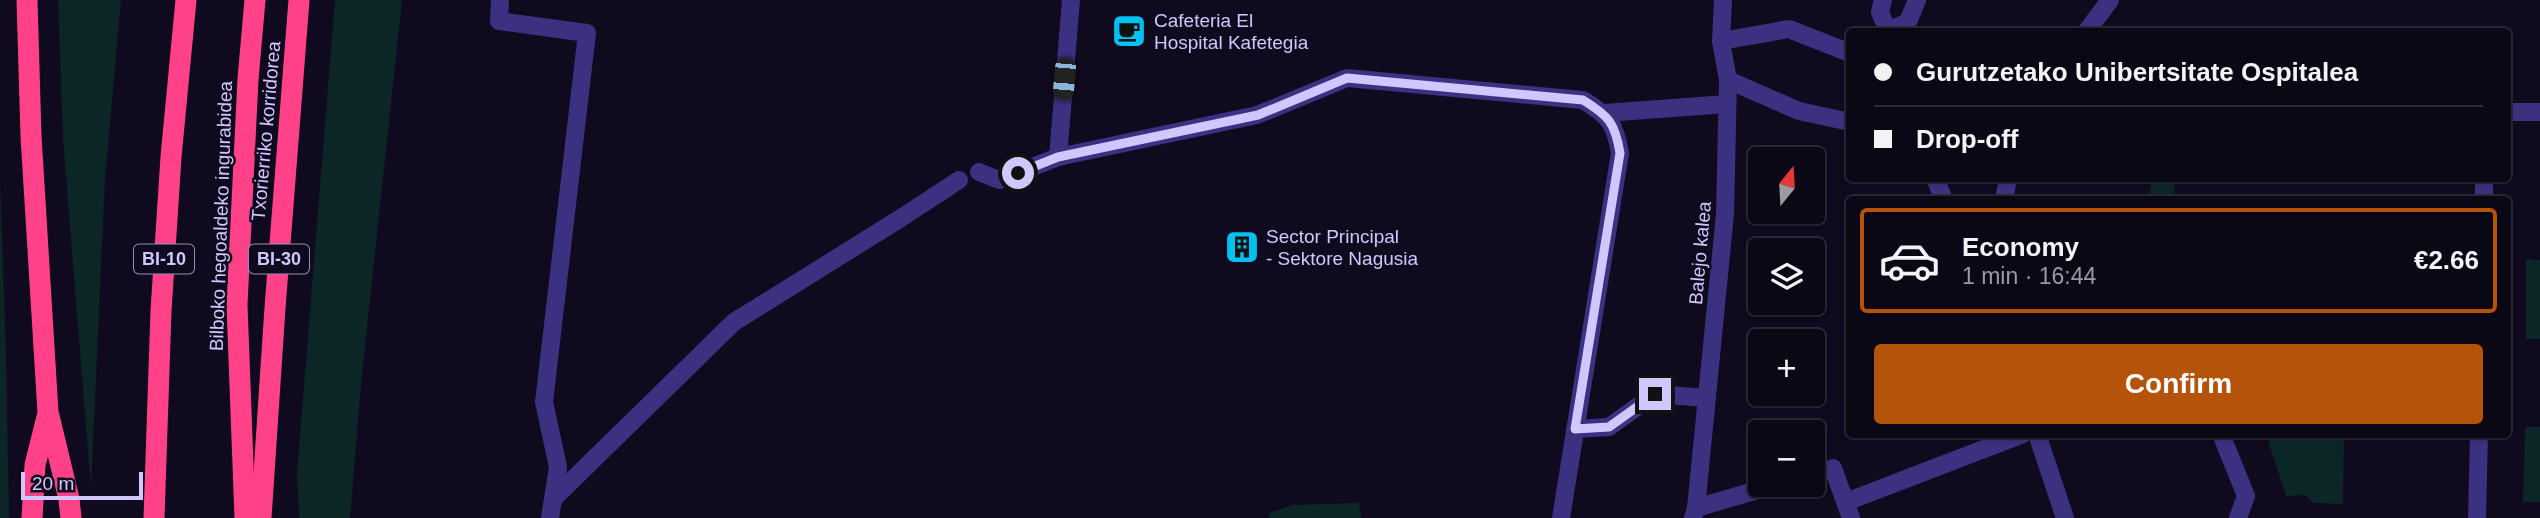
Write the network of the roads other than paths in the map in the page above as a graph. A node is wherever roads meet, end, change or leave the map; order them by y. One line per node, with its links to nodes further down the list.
1 (27, 0): 26 (highway)
2 (186, 0): 39 (highway, BI-10)
3 (254, 0): 40 (highway, Bilboko hegoaldeko ingurabidea)
4 (299, 0): 41 (highway, Txorierriko korridorea / BI-30)
5 (500, 0): 34 (street)
6 (1071, 0): 22 (street)
7 (1723, 0): 14 (street, Balejo kalea)
8 (1883, 0): 11 (street)
9 (1917, 0): 12 (street)
10 (2110, 0): 13 (street)
11 (1887, 28)
12 (1895, 28)
13 (2089, 28)
14 (1721, 41): 15 (street); 16 (street, Balejo kalea)
15 (1846, 51)
16 (1728, 80): 17 (street, Balejo kalea); 21 (street)
17 (1727, 104): 20 (street); 25 (street, Balejo kalea)
18 (2511, 112): 19 (street)
19 (2540, 112)
20 (1605, 113): 22 (street); 27 (street)
21 (1846, 121)
22 (1058, 157): 23 (street)
23 (979, 172)
24 (959, 180): 34 (street)
25 (1707, 398): 27 (street); 36 (street, Balejo kalea)
26 (48, 412): 37 (highway); 38 (highway)
27 (1575, 429): 43 (street)
28 (2014, 438): 35 (street)
29 (2038, 438): 44 (street)
30 (2223, 438): 45 (street)
31 (2479, 438): 46 (street)
32 (1825, 470): 35 (street)
33 (1748, 494): 36 (street, Balejo kalea)
34 (554, 498): 42 (street)
35 (1849, 510)
36 (1695, 513)
37 (32, 518)
38 (71, 518)
39 (154, 518)
40 (245, 518)
41 (261, 518)
42 (550, 518)
43 (1561, 518)
44 (2065, 518)
45 (2238, 518)
46 (2477, 518)

